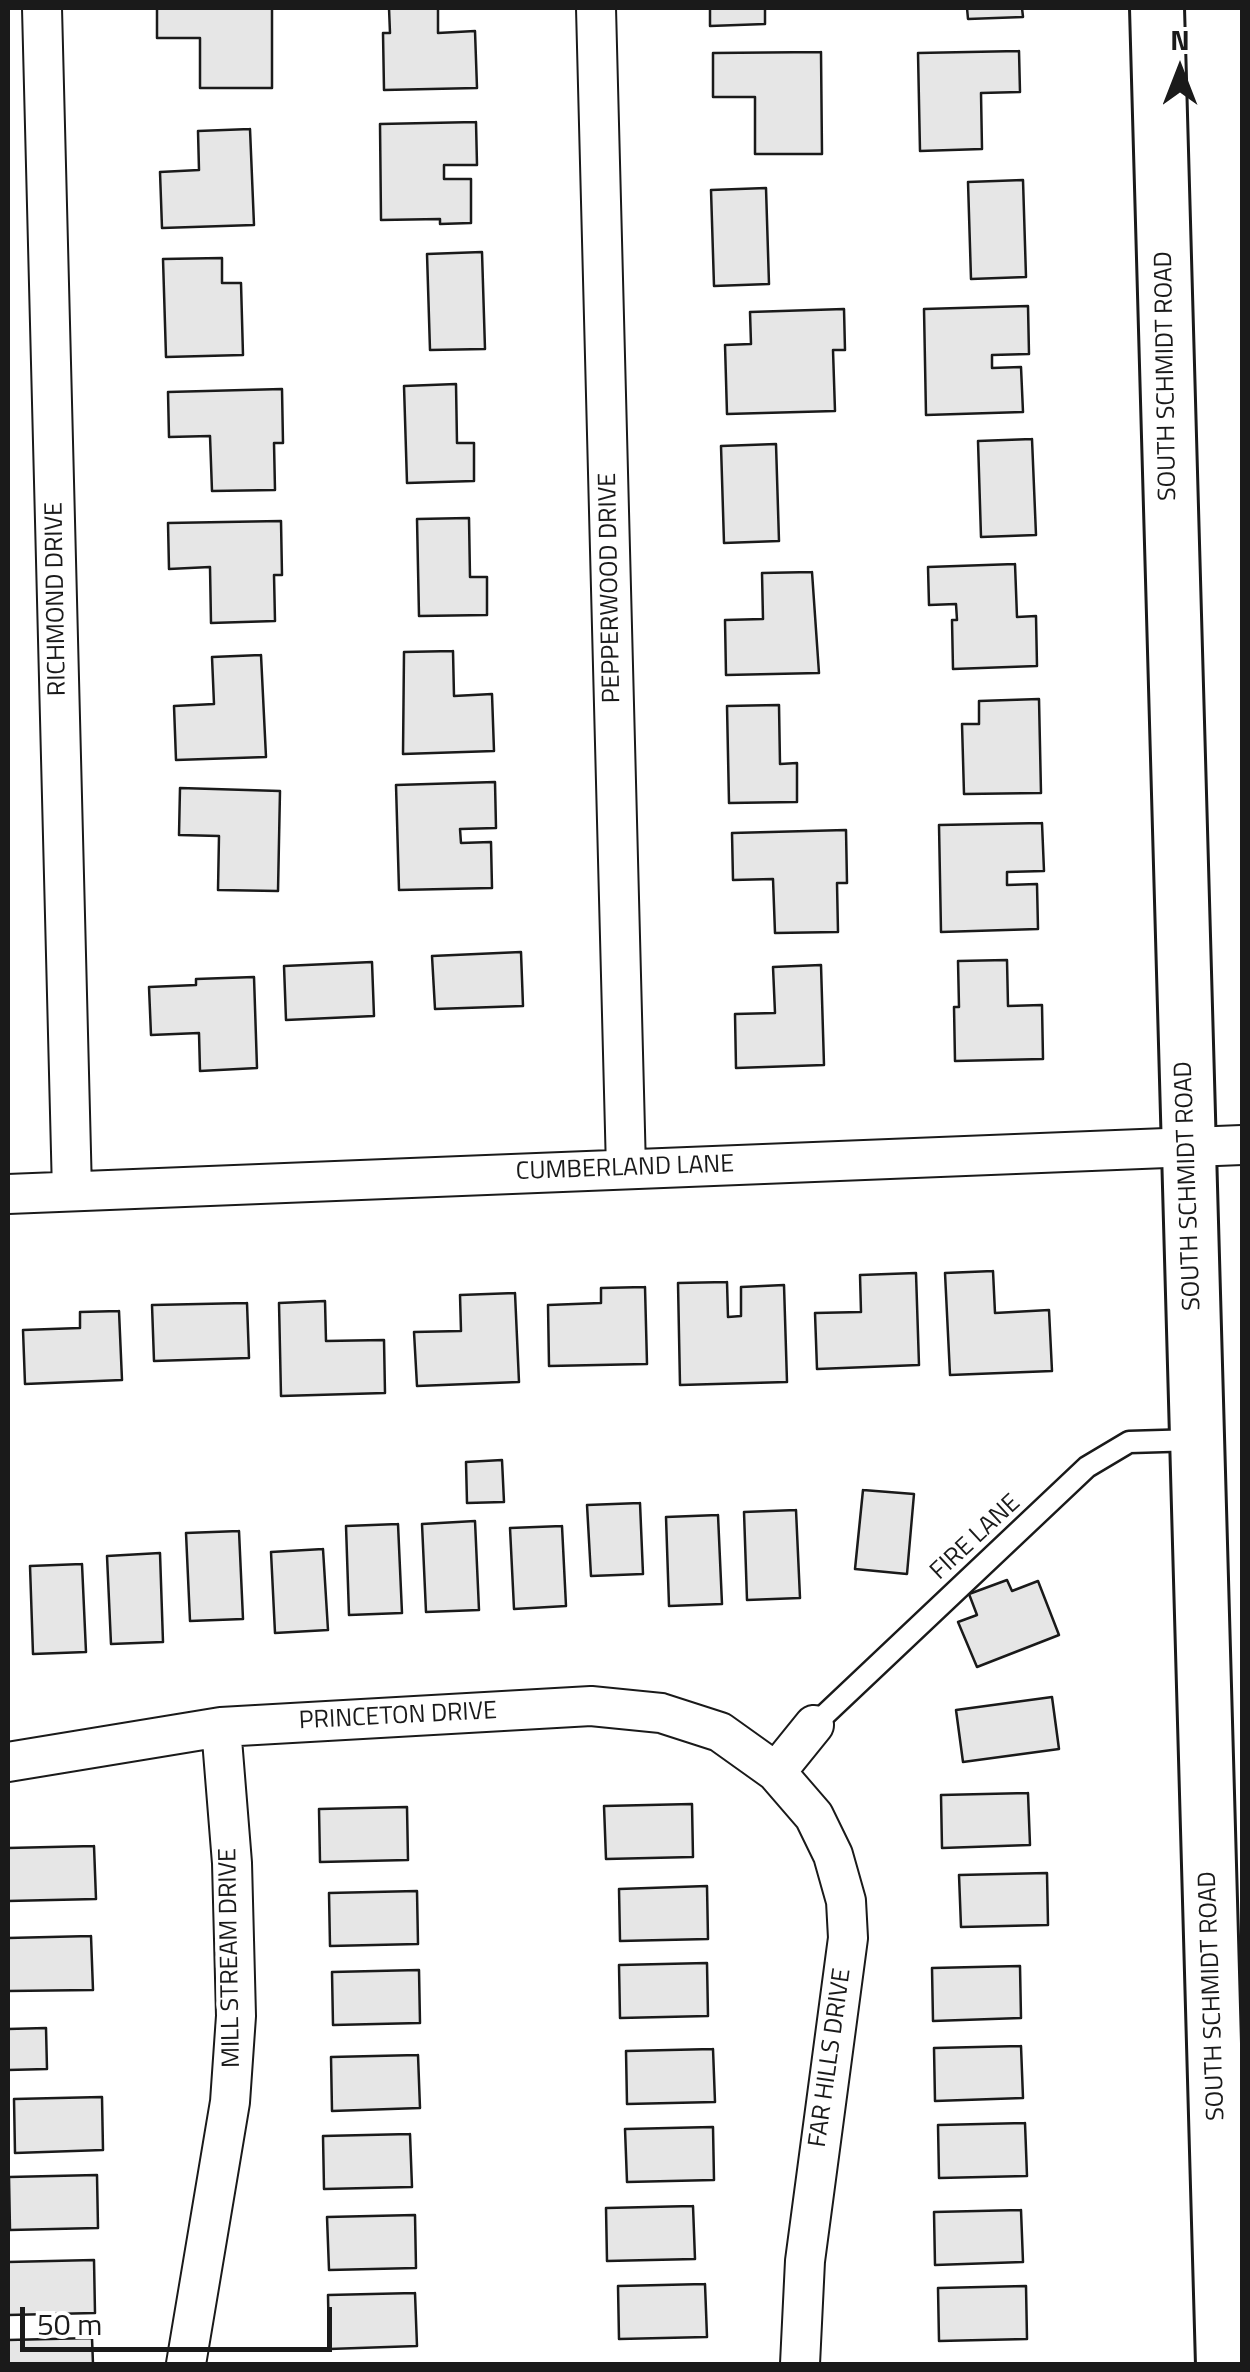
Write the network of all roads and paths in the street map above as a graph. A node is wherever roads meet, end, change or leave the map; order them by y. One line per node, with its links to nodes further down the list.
1 (42, 8): 7 (street, RICHMOND DRIVE)
2 (596, 8): 6 (street, PEPPERWOOD DRIVE)
3 (1157, 8): 5 (street, SOUTH SCHMIDT ROAD)
4 (1242, 1145): 5 (street, CUMBERLAND LANE)
5 (1187, 1147): 6 (street, CUMBERLAND LANE); 9 (street, SOUTH SCHMIDT ROAD)
6 (626, 1169): 7 (street, CUMBERLAND LANE)
7 (72, 1191): 8 (street, CUMBERLAND LANE)
8 (8, 1194)
9 (1198, 1440): 10 (lane, FIRE LANE); 16 (street, SOUTH SCHMIDT ROAD)
10 (814, 1725): 13 (street)
11 (221, 1727): 12 (street, PRINCETON DRIVE); 13 (street, PRINCETON DRIVE); 14 (street, MILL STREAM DRIVE)
12 (8, 1762)
13 (776, 1772): 15 (street, FAR HILLS DRIVE)
14 (186, 2364)
15 (800, 2364)
16 (1223, 2364)

